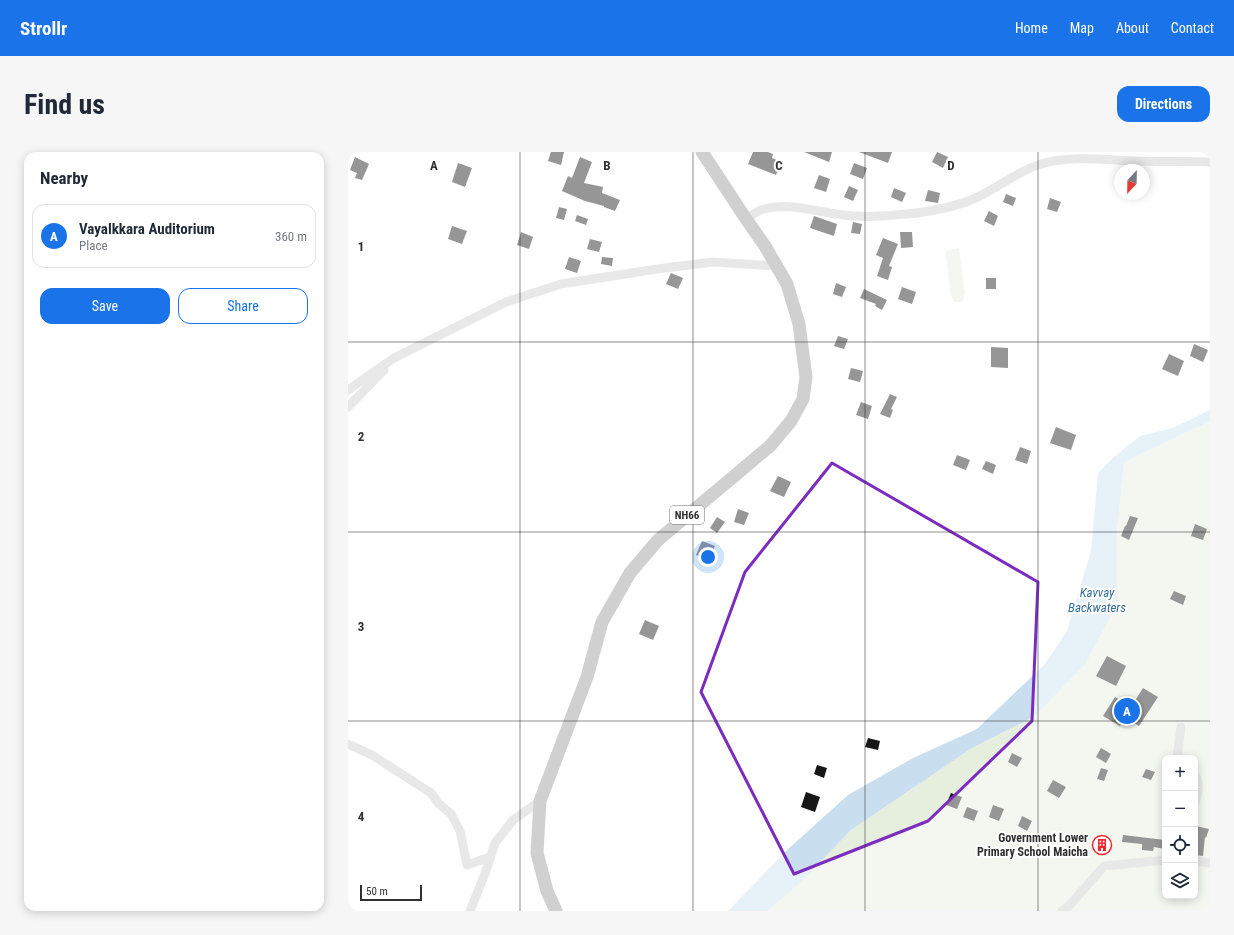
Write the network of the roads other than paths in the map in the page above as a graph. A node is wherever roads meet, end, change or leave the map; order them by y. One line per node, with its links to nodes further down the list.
1 (702, 152): 3 (highway, NH66)
2 (1210, 162): 3 (street)
3 (746, 219): 4 (highway, NH66)
4 (778, 266): 5 (street); 11 (highway, NH66)
5 (396, 358): 6 (street); 7 (street)
6 (348, 390)
7 (348, 407)
8 (1181, 727): 10 (street)
9 (348, 744): 12 (street)
10 (1178, 755)
11 (540, 801): 12 (street); 17 (highway, NH66)
12 (490, 857): 16 (street)
13 (1162, 860): 18 (street)
14 (1198, 861): 15 (street)
15 (1210, 863)
16 (470, 911)
17 (556, 911)
18 (1062, 911)

